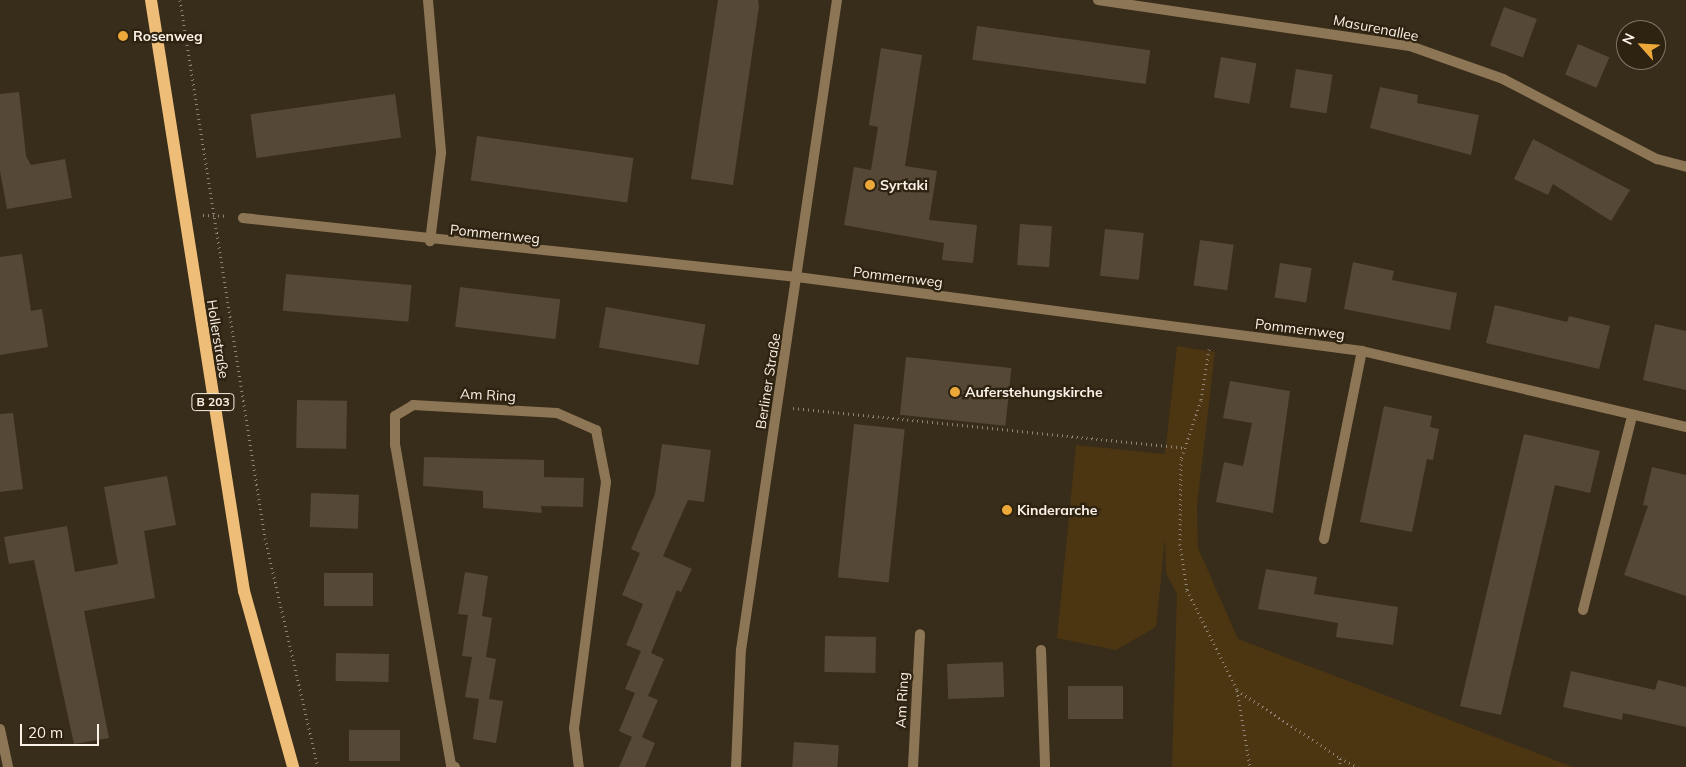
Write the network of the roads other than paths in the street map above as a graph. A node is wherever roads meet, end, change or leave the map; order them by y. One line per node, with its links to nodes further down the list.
1 (151, 0): 18 (main road, Hollerstraße / B 203)
2 (428, 0): 7 (street, Pommernweg)
3 (837, 0): 8 (street, Berliner Straße)
4 (1098, 0): 5 (street, Masurenallee)
5 (1686, 167)
6 (244, 218): 7 (street, Pommernweg)
7 (430, 241): 8 (street, Pommernweg)
8 (797, 278): 9 (street, Pommernweg); 21 (street, Berliner Straße)
9 (1362, 351): 10 (street, Pommernweg); 12 (street, Pommernweg)
10 (1632, 416): 11 (street, Pommernweg); 13 (street)
11 (1686, 427)
12 (1324, 539)
13 (1583, 610)
14 (920, 634): 22 (street, Am Ring)
15 (1041, 650): 23 (street)
16 (0, 729): 17 (street)
17 (8, 767)
18 (293, 767)
19 (455, 767): 20 (street, Am Ring)
20 (580, 767)
21 (736, 767)
22 (912, 767)
23 (1045, 767)

